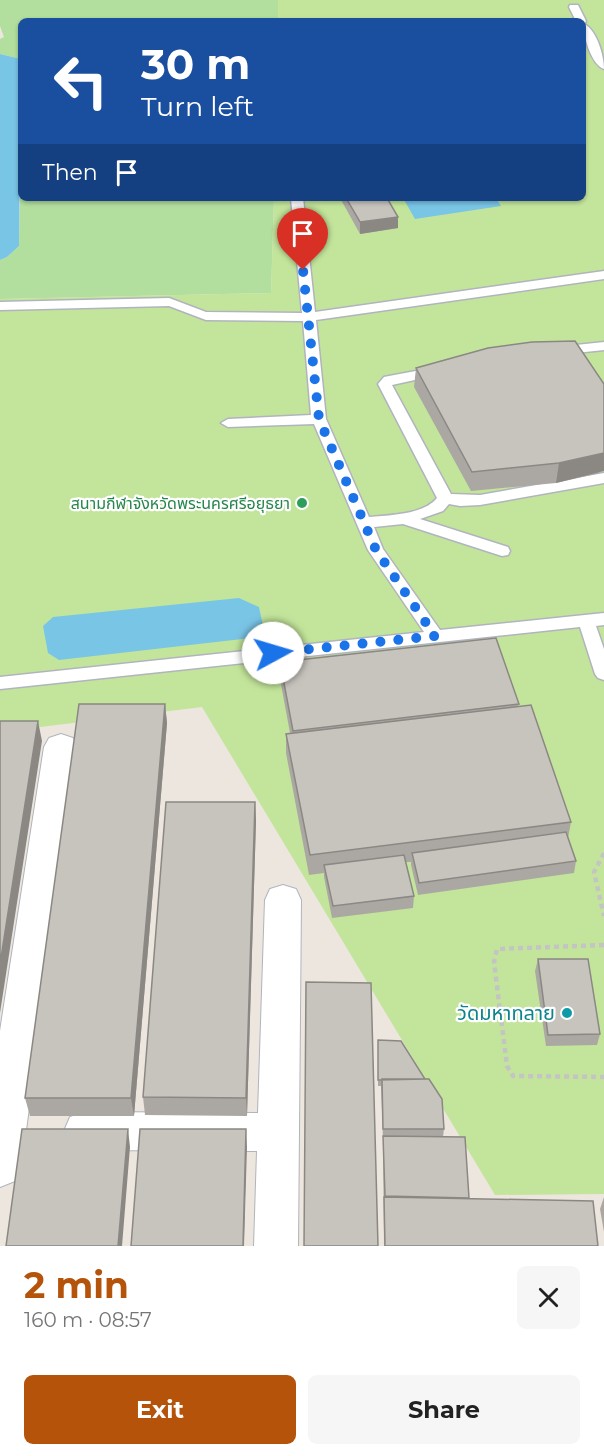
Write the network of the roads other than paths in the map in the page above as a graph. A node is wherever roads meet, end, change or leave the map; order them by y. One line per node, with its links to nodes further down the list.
1 (574, 8): 2 (lane)
2 (579, 18)
3 (586, 31): 4 (lane)
4 (604, 66)
5 (297, 201): 8 (lane)
6 (604, 275): 8 (lane)
7 (0, 306): 8 (lane)
8 (309, 317): 12 (lane)
9 (603, 347): 10 (lane)
10 (540, 353)
11 (448, 369): 15 (lane)
12 (319, 419): 13 (lane); 17 (lane)
13 (228, 423)
14 (604, 478): 15 (lane)
15 (445, 498): 16 (lane)
16 (404, 519): 17 (lane); 18 (lane)
17 (363, 523): 21 (lane)
18 (502, 550)
19 (604, 619): 20 (lane)
20 (586, 621): 21 (lane); 22 (lane)
21 (435, 636): 23 (lane)
22 (604, 674)
23 (0, 683)
24 (61, 747): 27 (street)
25 (283, 900): 26 (street)
26 (278, 1132): 27 (street); 28 (street)
27 (20, 1138)
28 (276, 1246)

